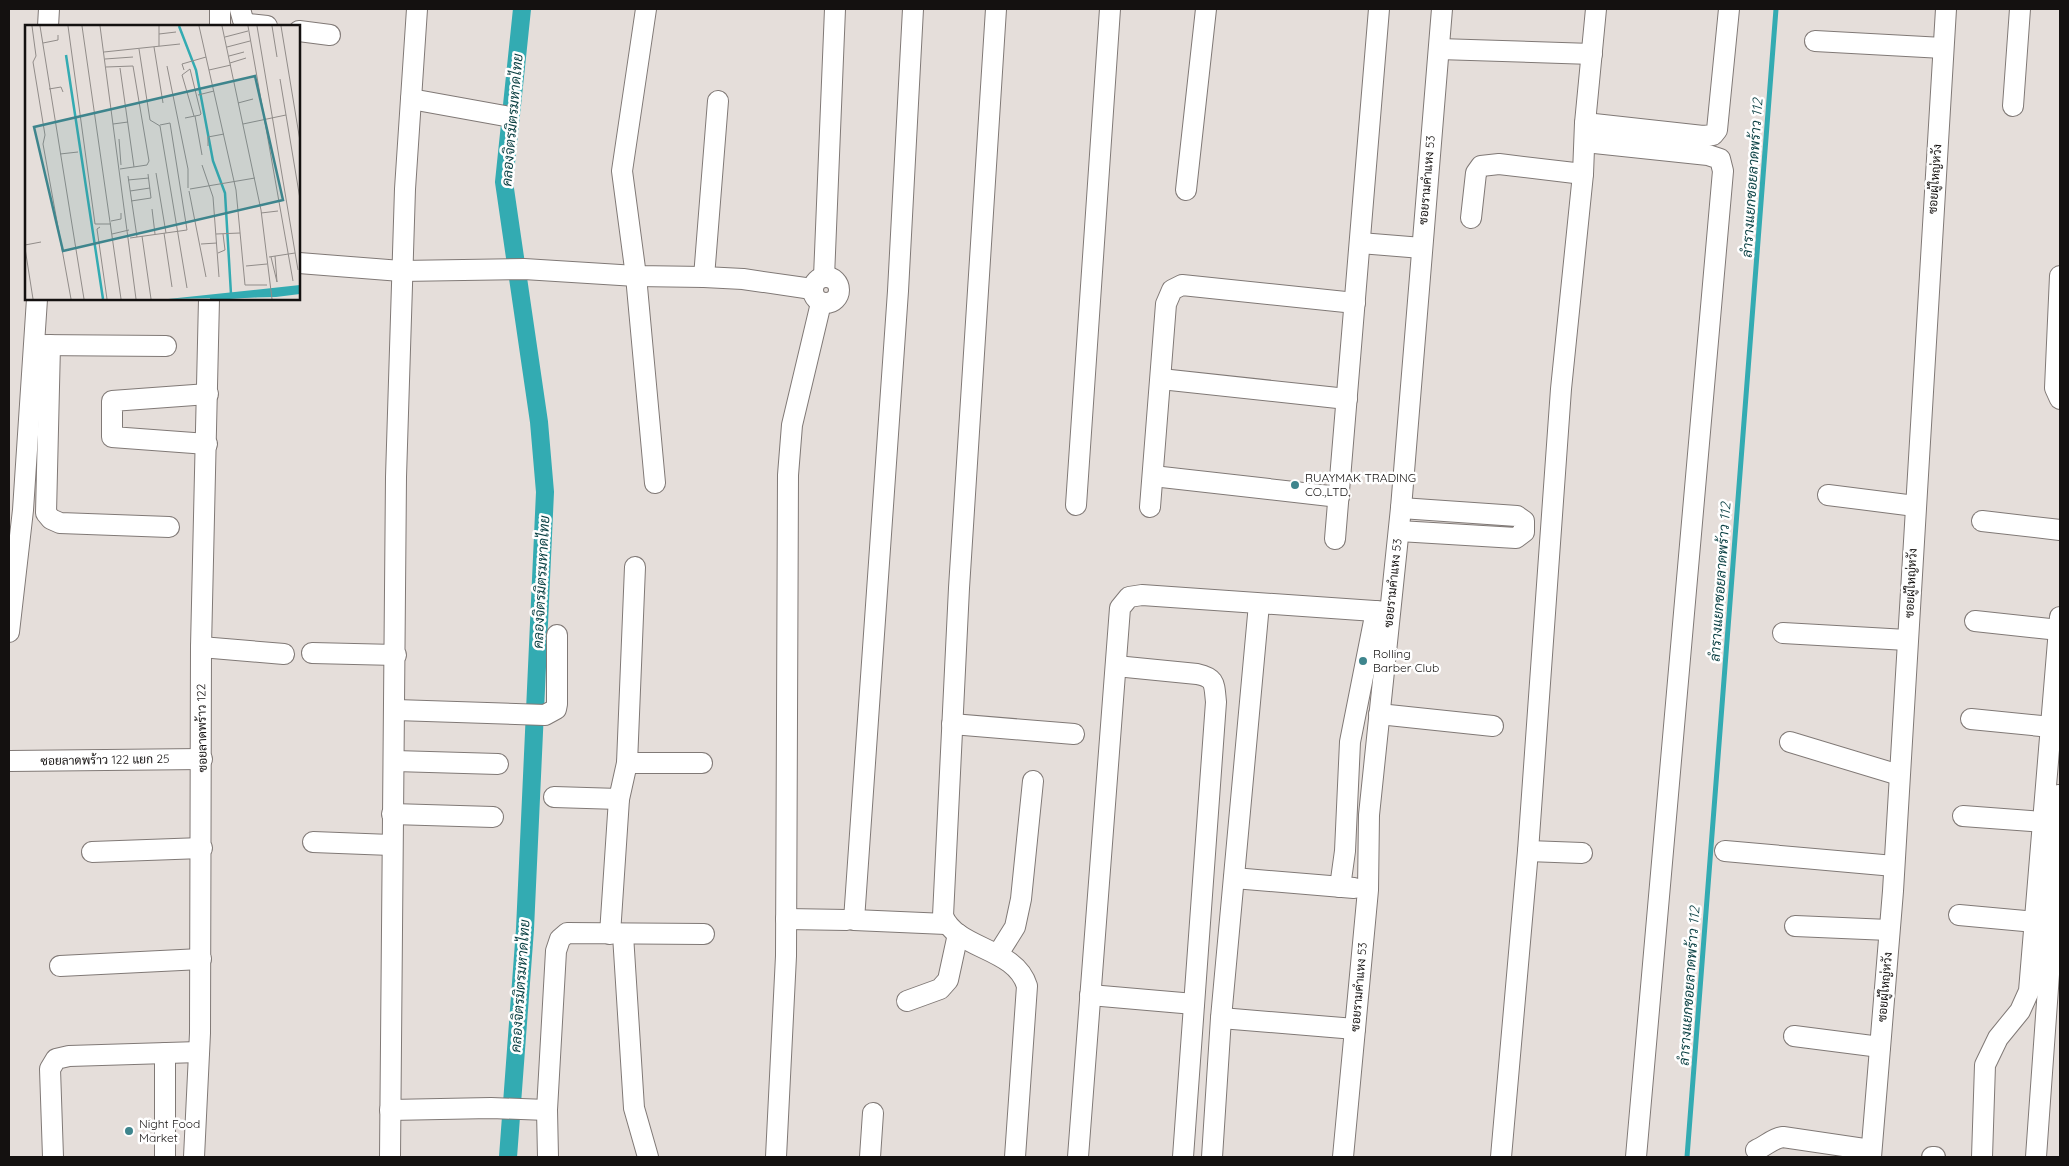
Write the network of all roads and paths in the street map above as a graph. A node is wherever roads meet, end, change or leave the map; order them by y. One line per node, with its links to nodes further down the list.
1 (49, 9): 17 (street)
2 (220, 9): 18 (street)
3 (240, 9): 19 (street)
4 (417, 9): 26 (street)
5 (646, 9): 38 (street)
6 (835, 9): 41 (street)
7 (913, 9): 117 (street)
8 (996, 9): 82 (street)
9 (1110, 9): 56 (street)
10 (1206, 9): 32 (street)
11 (1379, 9): 34 (street)
12 (1442, 9): 23 (street, ซอยรามคำแหง 53)
13 (1596, 9): 25 (street)
14 (1729, 9): 30 (street)
15 (1946, 9): 24 (street, ซอยผู้ใหญ่หวัง)
16 (2020, 9): 28 (street)
17 (48, 25)
18 (220, 25)
19 (258, 25)
20 (300, 31): 21 (street)
21 (330, 35)
22 (1814, 41): 24 (street)
23 (1439, 48): 25 (street); 35 (street, ซอยรามคำแหง 53)
24 (1944, 48): 57 (street, ซอยผู้ใหญ่หวัง)
25 (1592, 54): 30 (street)
26 (410, 99): 29 (street); 37 (street)
27 (718, 102): 40 (street)
28 (2013, 106)
29 (504, 116)
30 (1585, 132): 31 (street); 153 (street)
31 (1583, 174): 33 (street); 105 (street)
32 (1186, 190)
33 (1471, 218)
34 (1360, 243): 35 (street); 44 (street)
35 (1422, 248): 59 (street, ซอยรามคำแหง 53)
36 (300, 263): 37 (street)
37 (401, 271): 38 (street); 77 (street)
38 (636, 276): 40 (street); 53 (street)
39 (2060, 276): 50 (street)
40 (704, 277): 41 (street)
41 (819, 290): 114 (street)
42 (36, 300): 45 (street)
43 (209, 300): 48 (street, ซอยลาดพร้าว 122)
44 (1355, 303): 47 (street); 49 (street)
45 (42, 345): 46 (street); 61 (street); 70 (street)
46 (166, 346)
47 (1161, 378): 49 (street); 52 (street)
48 (208, 394): 51 (street, ซอยลาดพร้าว 122); 51 (street)
49 (1347, 399): 55 (street)
50 (2060, 399)
51 (207, 444): 74 (street, ซอยลาดพร้าว 122)
52 (1153, 476): 55 (street); 58 (street)
53 (654, 483)
54 (1828, 495): 57 (street)
55 (1339, 497): 64 (street)
56 (1076, 505)
57 (1915, 506): 73 (street, ซอยผู้ใหญ่หวัง)
58 (1150, 507)
59 (1401, 508): 63 (street, ซอยรามคำแหง 53); 63 (street)
60 (1982, 521): 62 (street)
61 (169, 527)
62 (2060, 530)
63 (1398, 531): 67 (street, ซอยรามคำแหง 53)
64 (1335, 538)
65 (635, 568): 91 (street)
66 (1259, 604): 67 (street); 78 (street); 110 (street)
67 (1383, 612): 80 (street, ซอยรามคำแหง 53); 111 (street)
68 (1975, 621): 69 (street)
69 (2060, 624): 84 (street)
70 (9, 632)
71 (1783, 633): 73 (street)
72 (556, 635): 79 (street)
73 (1908, 640): 94 (street, ซอยผู้ใหญ่หวัง)
74 (201, 647): 76 (street); 88 (street, ซอยลาดพร้าว 122)
75 (312, 653): 77 (street)
76 (284, 654)
77 (396, 655): 79 (street)
78 (1116, 666): 125 (street); 127 (street)
79 (396, 710): 90 (street)
80 (1379, 714): 83 (street); 112 (street, ซอยรามคำแหง 53)
81 (1972, 719): 84 (street)
82 (952, 724): 85 (street); 117 (street)
83 (1492, 726)
84 (2051, 727): 101 (street)
85 (1074, 734)
86 (1790, 742): 94 (street)
87 (2060, 758): 118 (street)
88 (202, 759): 89 (street, ซอยลาดพร้าว 122 แยก 25); 104 (street, ซอยลาดพร้าว 122)
89 (9, 761)
90 (395, 762): 93 (street); 98 (street)
91 (627, 763): 92 (street); 97 (street)
92 (702, 763)
93 (498, 764)
94 (1899, 775): 109 (street, ซอยผู้ใหญ่หวัง)
95 (1033, 781): 122 (street)
96 (554, 797): 97 (street)
97 (619, 799): 120 (street)
98 (392, 814): 100 (street); 103 (street)
99 (1963, 816): 101 (street)
100 (494, 817)
101 (2043, 822): 118 (street)
102 (313, 842): 103 (street)
103 (391, 844): 134 (street)
104 (202, 848): 107 (street); 123 (street, ซอยลาดพร้าว 122)
105 (1528, 851): 108 (street); 152 (street)
106 (1725, 851): 109 (street)
107 (92, 852)
108 (1582, 852)
109 (1894, 866): 119 (street, ซอยผู้ใหญ่หวัง)
110 (1234, 878): 111 (street); 128 (street)
111 (1340, 887): 112 (street)
112 (1368, 890): 129 (street, ซอยรามคำแหง 53)
113 (1959, 915): 118 (street)
114 (786, 919): 115 (street); 145 (street)
115 (847, 920)
116 (1795, 926): 119 (street)
117 (952, 929): 122 (street); 126 (street)
118 (2049, 929): 154 (street); 155 (street)
119 (1890, 930): 131 (street, ซอยผู้ใหญ่หวัง)
120 (617, 934): 121 (street); 135 (street); 144 (street)
121 (704, 934)
122 (998, 954): 147 (street)
123 (201, 960): 124 (street); 132 (street, ซอยลาดพร้าว 122)
124 (60, 966)
125 (1090, 995): 127 (street); 148 (street)
126 (907, 1002)
127 (1194, 1004): 149 (street)
128 (1221, 1018): 129 (street); 150 (street)
129 (1355, 1029): 151 (street, ซอยรามคำแหง 53)
130 (1794, 1036): 131 (street)
131 (1880, 1047): 138 (street, ซอยผู้ใหญ่หวัง)
132 (199, 1052): 133 (street); 141 (street, ซอยลาดพร้าว 122)
133 (165, 1053): 139 (street); 140 (street)
134 (390, 1110): 135 (street); 142 (street)
135 (547, 1110): 143 (street)
136 (873, 1113): 146 (street)
137 (1756, 1150): 138 (street)
138 (1871, 1154)
139 (53, 1157)
140 (165, 1157)
141 (194, 1157)
142 (390, 1157)
143 (548, 1157)
144 (648, 1157)
145 (776, 1157)
146 (870, 1157)
147 (1015, 1157)
148 (1078, 1157)
149 (1183, 1157)
150 (1212, 1157)
151 (1343, 1157)
152 (1502, 1157)
153 (1636, 1157)
154 (1982, 1157)
155 (2036, 1157)

